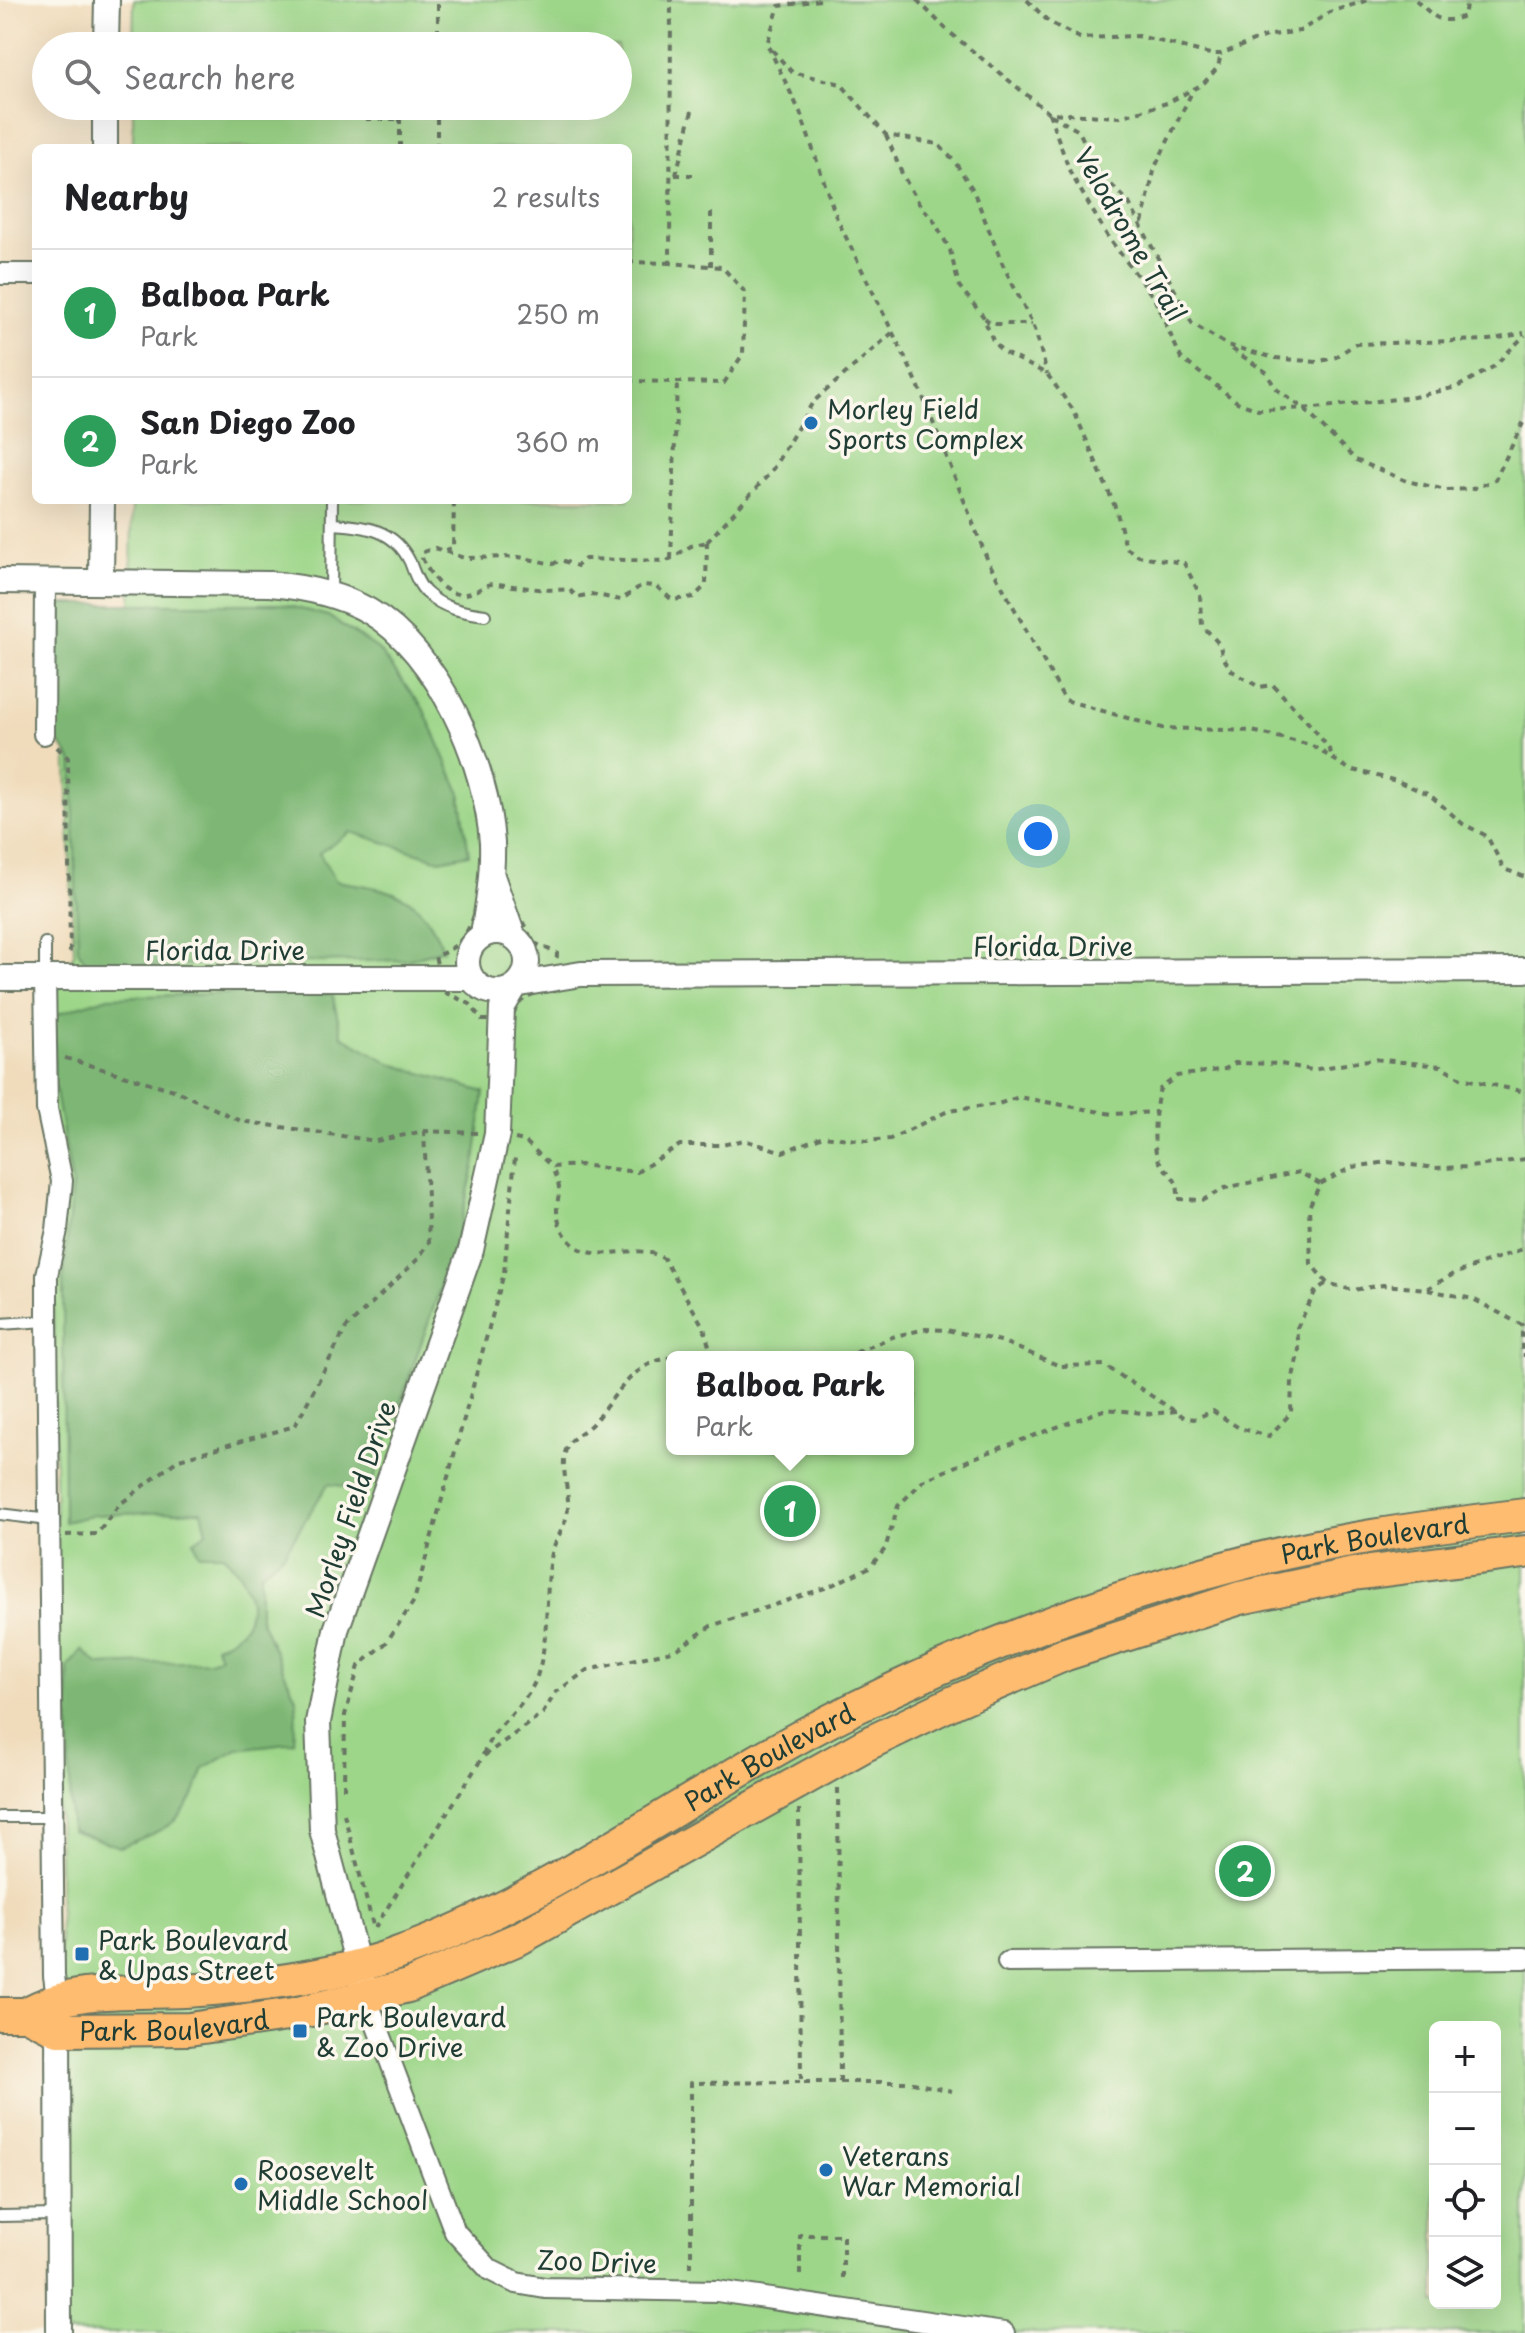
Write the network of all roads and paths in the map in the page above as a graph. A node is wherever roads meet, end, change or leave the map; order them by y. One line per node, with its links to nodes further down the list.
1 (107, 0): 10 (street)
2 (438, 0): 11 (path)
3 (671, 0): 24 (path)
4 (820, 0): 12 (path)
5 (917, 0): 16 (path)
6 (1027, 0): 13 (path)
7 (1368, 0): 13 (path)
8 (1416, 0): 9 (path)
9 (1467, 0)
10 (106, 32)
11 (438, 32)
12 (767, 44): 20 (path); 38 (path)
13 (1221, 54): 14 (path)
14 (1192, 91): 16 (path); 28 (path)
15 (693, 107): 25 (path)
16 (1049, 113): 28 (path, Velodrome Trail); 34 (path, Velodrome Trail)
17 (105, 120): 21 (street)
18 (400, 120): 22 (path)
19 (437, 120): 23 (path)
20 (886, 135): 36 (path); 37 (path)
21 (105, 144)
22 (400, 144)
23 (437, 144)
24 (669, 175): 25 (path); 30 (path)
25 (676, 175): 26 (path)
26 (695, 175)
27 (711, 212): 31 (path)
28 (1142, 226): 35 (path, Velodrome Trail)
29 (632, 262): 30 (path)
30 (670, 263): 31 (path)
31 (711, 266): 43 (path)
32 (0, 274): 33 (street)
33 (32, 274)
34 (1144, 282): 35 (path); 44 (path, Velodrome Trail)
35 (1174, 289): 40 (path, Velodrome Trail)
36 (983, 316): 37 (path); 41 (path)
37 (1032, 324): 41 (path)
38 (892, 332): 50 (path); 59 (path)
39 (1525, 334): 40 (path, Velodrome Trail); 44 (path, Velodrome Trail)
40 (1227, 345): 44 (path)
41 (1047, 374): 59 (path)
42 (632, 381): 43 (path)
43 (677, 382): 52 (path)
44 (1303, 408): 45 (path)
45 (1525, 419)
46 (102, 504): 55 (street)
47 (332, 504): 49 (lane)
48 (454, 504): 51 (path)
49 (332, 524): 56 (lane); 57 (lane)
50 (707, 542): 51 (path); 52 (path)
51 (445, 550): 52 (path)
52 (671, 559)
53 (0, 581): 54 (street)
54 (45, 582): 55 (street); 58 (street)
55 (101, 582): 56 (street)
56 (331, 595): 60 (street)
57 (485, 615)
58 (44, 734): 67 (path)
59 (1336, 761): 61 (path)
60 (491, 873): 62 (street); 64 (street)
61 (1525, 877)
62 (477, 941): 64 (street); 70 (street, Florida Drive); 71 (street)
63 (45, 943): 68 (lane)
64 (519, 943): 66 (street, Florida Drive); 72 (street)
65 (1525, 970): 66 (street, Florida Drive)
66 (581, 974): 72 (street, Florida Drive)
67 (70, 976): 68 (street, Florida Drive); 70 (street, Florida Drive)
68 (45, 977): 69 (street, Florida Drive); 76 (street)
69 (0, 978)
70 (404, 978): 71 (street, Florida Drive)
71 (476, 983): 72 (street); 75 (street, Morley Field Drive)
72 (517, 986): 75 (street, Morley Field Drive)
73 (444, 992): 74 (path)
74 (482, 1020)
75 (499, 1045): 80 (street, Morley Field Drive)
76 (44, 1065): 79 (path); 87 (street)
77 (1525, 1092): 78 (path)
78 (1156, 1112): 82 (path); 83 (path)
79 (424, 1131): 80 (path); 96 (path)
80 (505, 1136): 82 (path); 100 (path); 107 (street, Morley Field Drive)
81 (1525, 1159): 83 (path)
82 (552, 1167): 89 (path)
83 (1320, 1184): 85 (path)
84 (1525, 1248): 86 (path)
85 (1327, 1283): 86 (path); 93 (path)
86 (1426, 1289): 91 (path)
87 (47, 1321): 88 (lane); 96 (street)
88 (0, 1324)
89 (710, 1351)
90 (859, 1351): 93 (path)
91 (1525, 1355)
92 (666, 1358): 98 (path)
93 (1176, 1411): 98 (path)
94 (0, 1514): 96 (lane)
95 (1525, 1515): 107 (main road, Park Boulevard)
96 (49, 1528): 104 (street)
97 (1525, 1552): 108 (main road, Park Boulevard)
98 (482, 1758): 102 (path)
99 (838, 1784): 113 (path)
100 (344, 1798)
101 (799, 1806): 112 (path)
102 (343, 1812)
103 (0, 1817): 104 (lane)
104 (53, 1817): 109 (street)
105 (1525, 1958): 106 (street)
106 (1008, 1962)
107 (358, 1965): 108 (street, Morley Field Drive); 109 (main road, Park Boulevard)
108 (366, 1997): 111 (main road, Park Boulevard); 121 (street, Zoo Drive)
109 (57, 1998): 110 (main road, Park Boulevard); 111 (street)
110 (13, 2014): 111 (main road, Park Boulevard)
111 (58, 2030): 115 (street)
112 (801, 2082): 113 (path); 117 (path)
113 (840, 2082): 114 (path)
114 (952, 2091)
115 (59, 2215): 116 (lane); 120 (street)
116 (0, 2216)
117 (691, 2267)
118 (800, 2275): 119 (path)
119 (843, 2282)
120 (59, 2333)
121 (1004, 2333)

